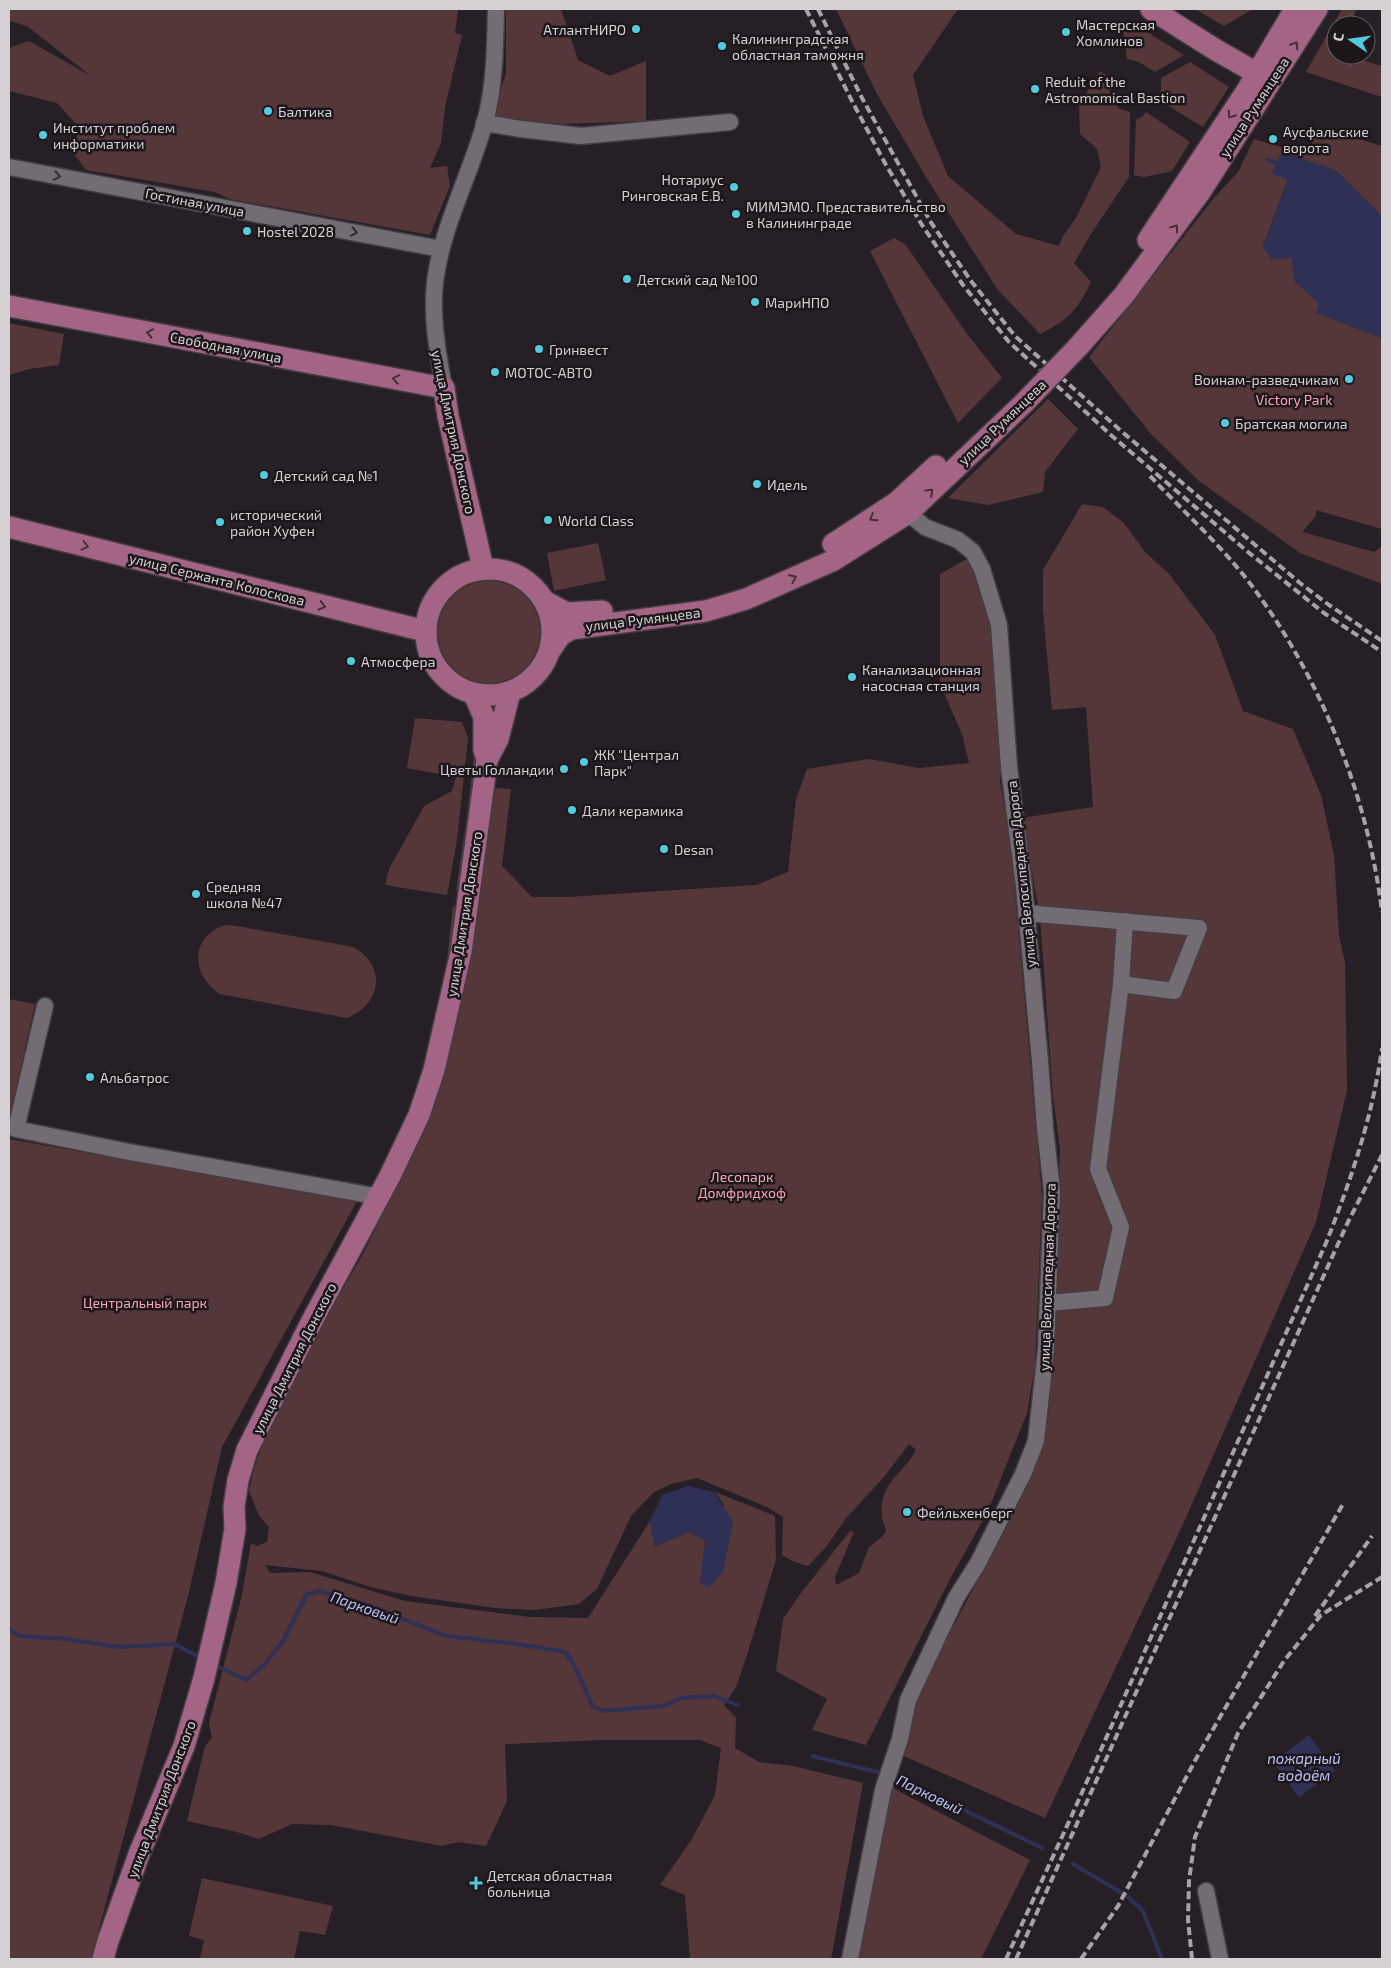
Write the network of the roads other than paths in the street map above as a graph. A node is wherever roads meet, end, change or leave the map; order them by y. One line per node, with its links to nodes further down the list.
1 (496, 9): 7 (street, улица Дмитрия Донского)
2 (1151, 9): 5 (main road)
3 (1295, 9): 5 (main road, улица Румянцева)
4 (1317, 9): 5 (main road, улица Румянцева, one-way to 4)
5 (1264, 77): 12 (main road, улица Румянцева)
6 (730, 122): 7 (street)
7 (484, 123): 9 (street, улица Дмитрия Донского)
8 (9, 167): 9 (street, Гостиная улица, one-way to 9)
9 (441, 249): 11 (street, улица Дмитрия Донского)
10 (9, 306): 11 (main road, Свободная улица, one-way to 10)
11 (444, 388): 15 (main road, улица Дмитрия Донского)
12 (1019, 398): 13 (main road, улица Румянцева, one-way to 12); 16 (main road, улица Румянцева, one-way to 16)
13 (908, 513): 18 (main road, улица Румянцева, one-way to 13); 22 (street, улица Велосипедная Дорога)
14 (9, 527): 17 (main road, улица Сержанта Колоскова, one-way to 17)
15 (483, 568): 16 (main road); 17 (main road)
16 (546, 602): 18 (main road)
17 (425, 632): 20 (main road)
18 (551, 650): 19 (main road)
19 (510, 692): 20 (main road); 21 (main road, улица Дмитрия Донского)
20 (474, 694): 21 (main road, улица Дмитрия Донского)
21 (487, 760): 26 (main road, улица Дмитрия Донского)
22 (1026, 913): 23 (street); 27 (street, улица Велосипедная Дорога)
23 (1125, 921): 24 (street); 24 (street)
24 (1121, 984): 27 (street)
25 (45, 1006): 26 (street)
26 (380, 1198): 29 (main road, улица Дмитрия Донского)
27 (1048, 1303): 30 (street, улица Велосипедная Дорога)
28 (1206, 1891): 31 (street)
29 (103, 1959)
30 (850, 1959)
31 (1220, 1959)

